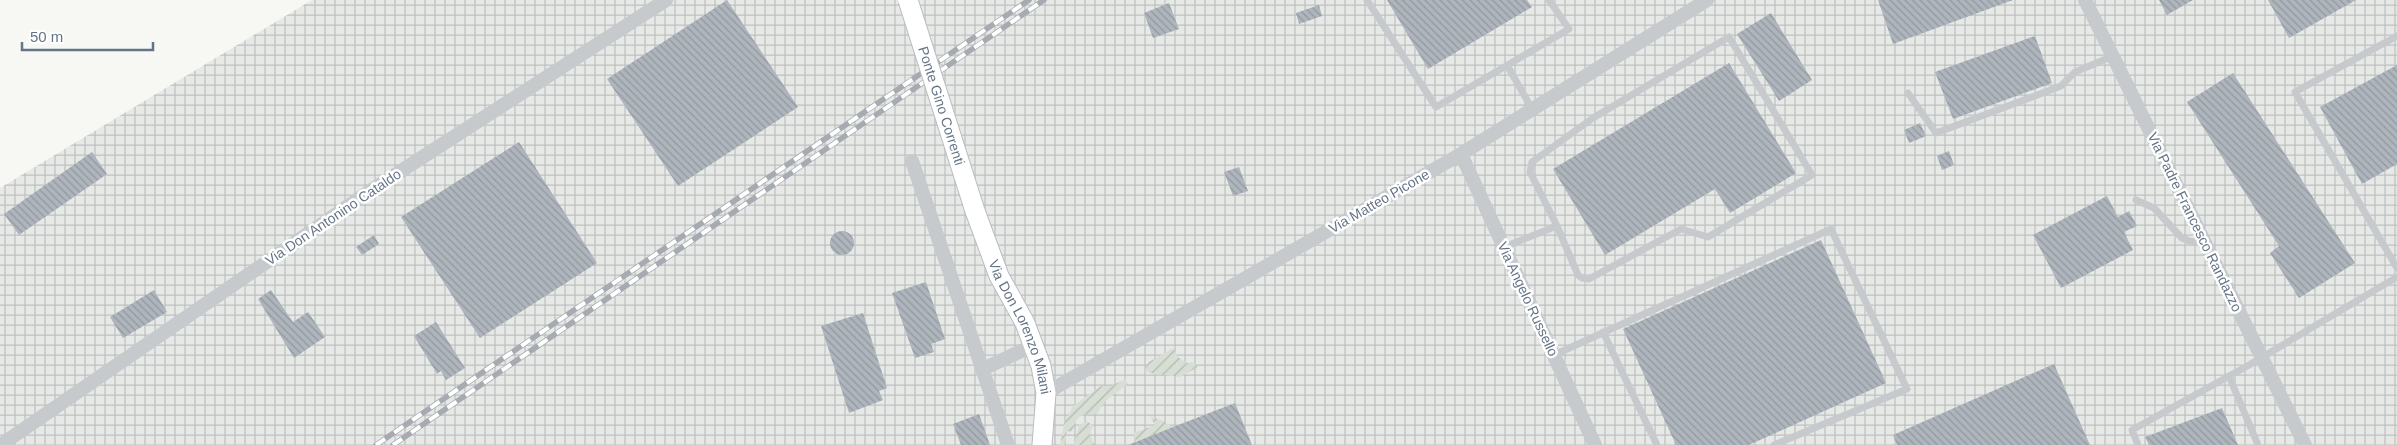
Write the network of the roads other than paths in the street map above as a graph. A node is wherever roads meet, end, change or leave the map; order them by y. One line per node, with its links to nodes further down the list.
1 (666, 0): 28 (street, Via Don Antonino Cataldo)
2 (908, 0): 15 (street, Ponte Gino Correnti, bridge)
3 (1367, 0): 9 (lane)
4 (1550, 0): 9 (lane)
5 (1707, 0): 11 (street, Via Matteo Picone)
6 (2085, 0): 8 (street, Via Padre Francesco Randazzo)
7 (2397, 36): 19 (lane)
8 (2113, 56): 10 (lane); 17 (street, Via Padre Francesco Randazzo)
9 (1507, 65): 11 (lane)
10 (1908, 93)
11 (1532, 109): 12 (street, Via Matteo Picone)
12 (1461, 154): 18 (street, Via Angelo Russello); 27 (street, Via Matteo Picone)
13 (912, 161): 25 (street)
14 (2136, 200): 17 (lane)
15 (976, 211): 22 (street, Via Don Lorenzo Milani)
16 (1557, 226): 16 (lane); 18 (lane)
17 (2203, 238): 24 (street, Via Padre Francesco Randazzo)
18 (1504, 247): 23 (street, Via Angelo Russello)
19 (2397, 268)
20 (2397, 277): 24 (lane)
21 (1603, 332): 23 (lane); 32 (lane); 33 (lane)
22 (1034, 344): 25 (street); 27 (street, Via Don Lorenzo Milani)
23 (1554, 355): 31 (street, Via Angelo Russello)
24 (2262, 357): 26 (lane); 36 (street, Via Padre Francesco Randazzo)
25 (983, 369): 29 (street)
26 (2229, 376): 34 (lane); 35 (lane)
27 (1046, 393): 30 (street, Via Don Lorenzo Milani)
28 (3, 442)
29 (1008, 445)
30 (1042, 445)
31 (1595, 445)
32 (1658, 445)
33 (1774, 445)
34 (2138, 445)
35 (2258, 445)
36 (2306, 445)

